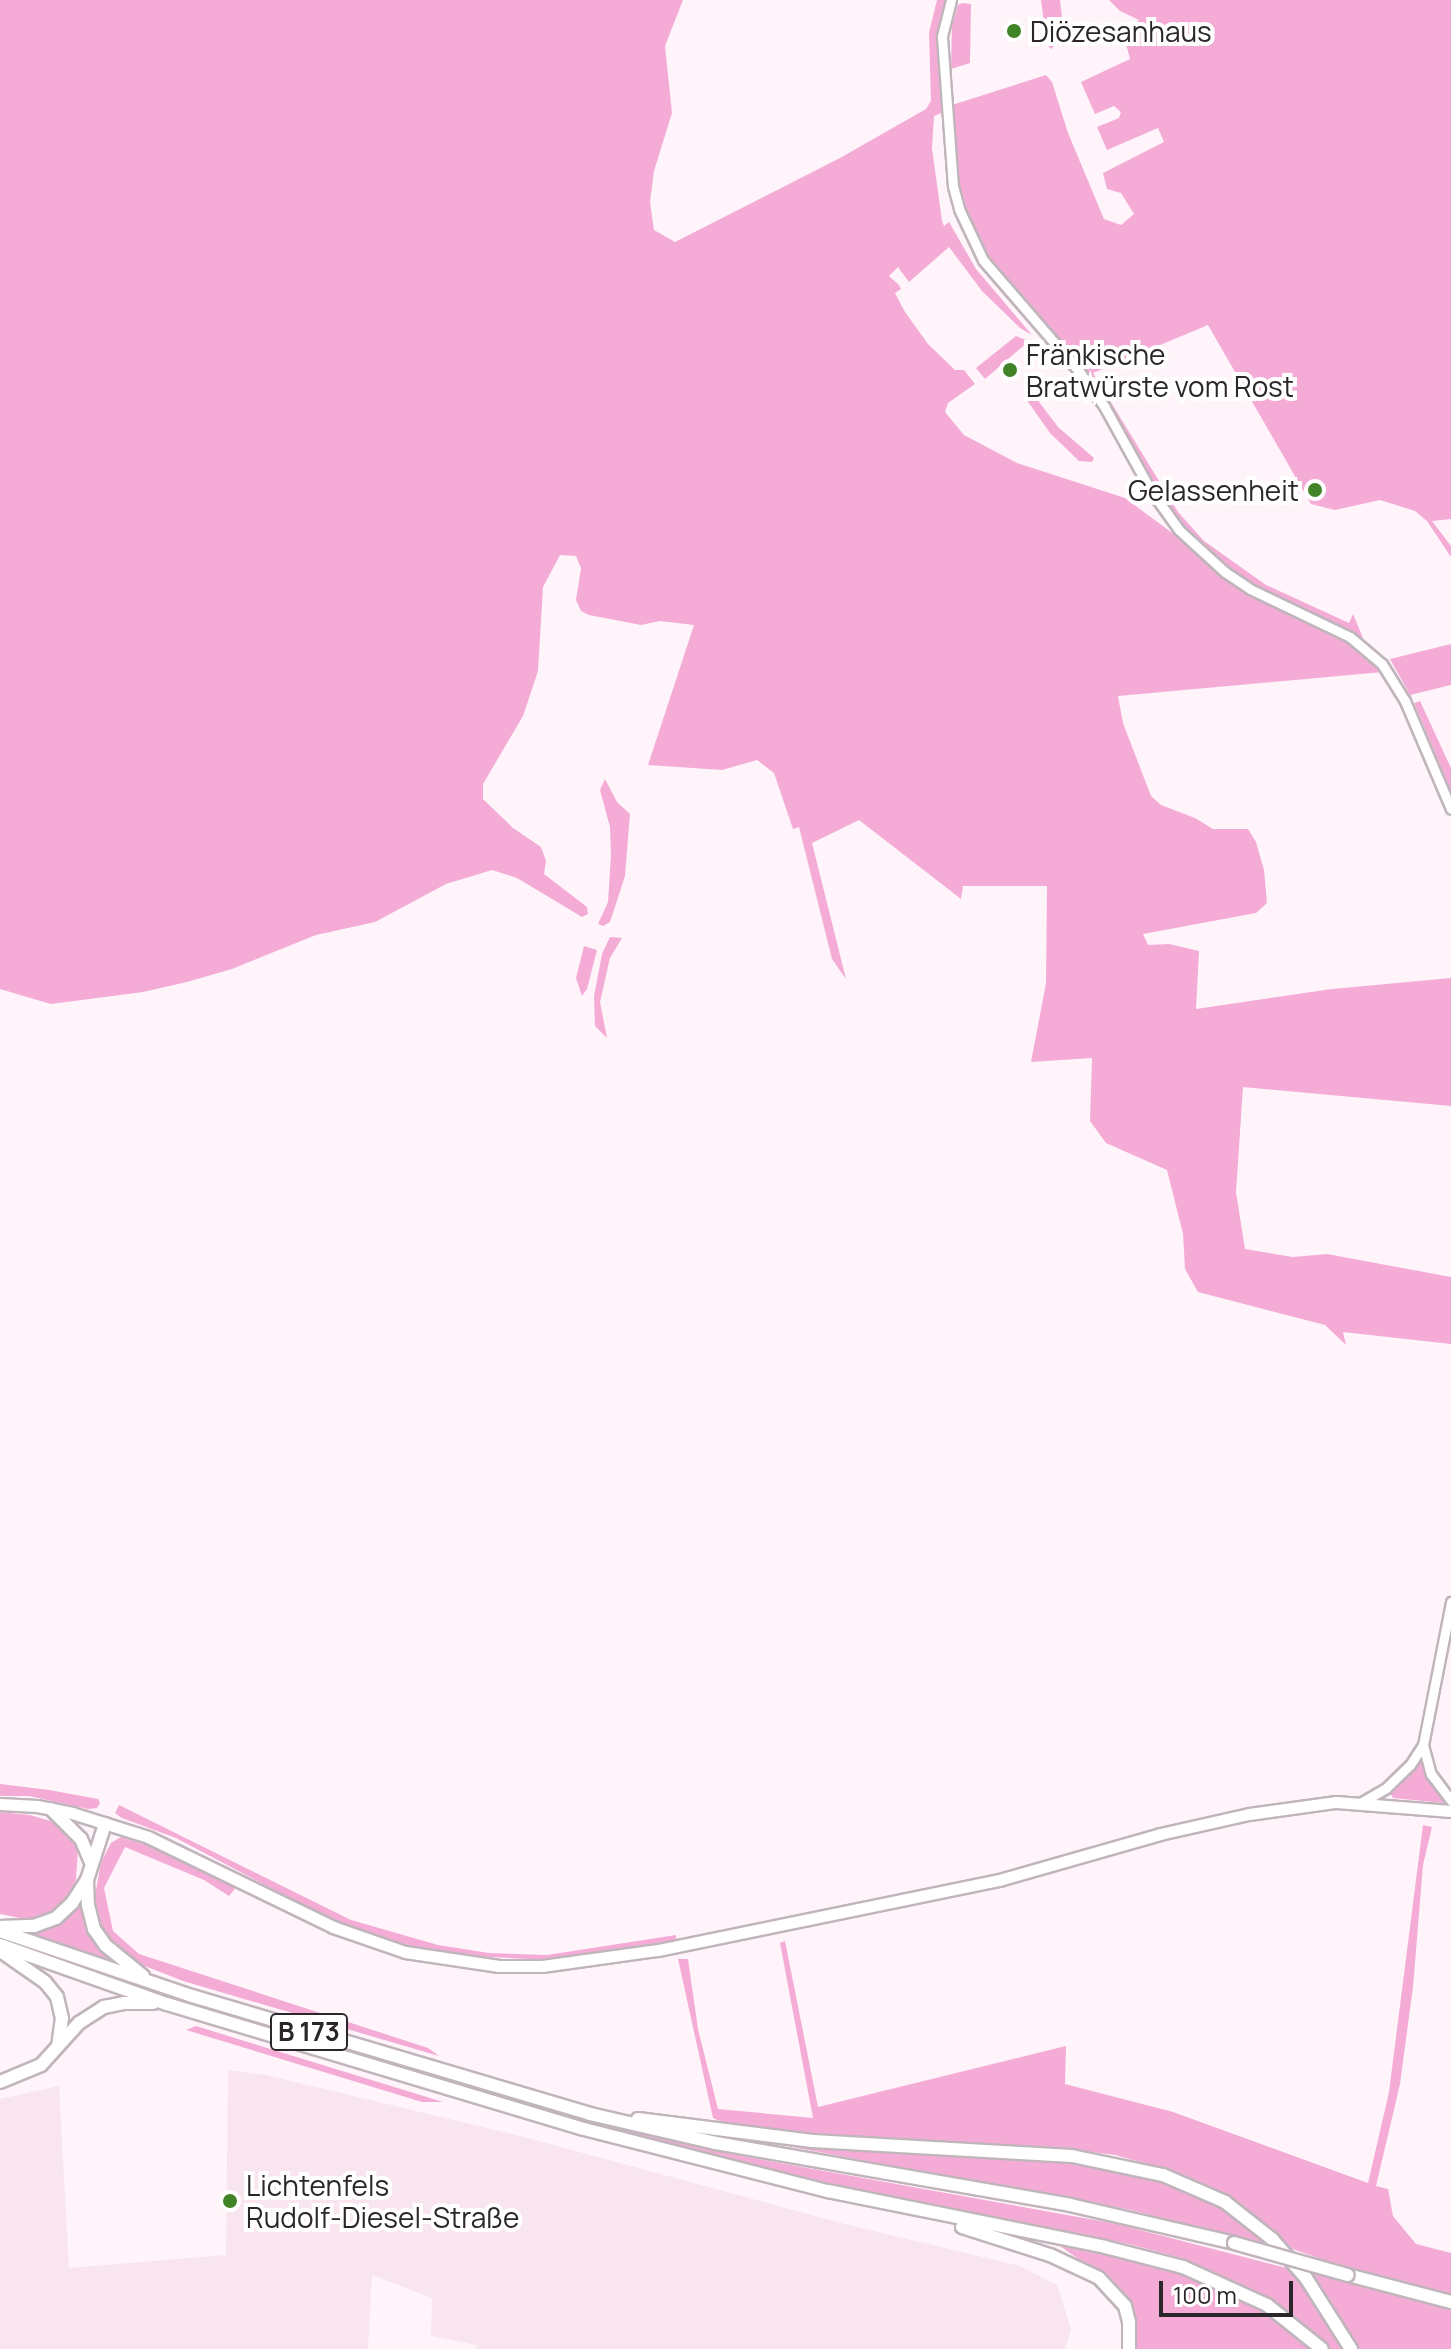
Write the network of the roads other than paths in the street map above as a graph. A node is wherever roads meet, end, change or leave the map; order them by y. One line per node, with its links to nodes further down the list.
1 (951, 0): 2 (street)
2 (1451, 809)
3 (1451, 1602): 4 (street)
4 (1423, 1745): 5 (street); 6 (street)
5 (1451, 1801)
6 (1362, 1802): 9 (main road); 10 (main road)
7 (0, 1804): 8 (main road)
8 (51, 1809): 10 (main road); 11 (highway)
9 (1451, 1811)
10 (105, 1824): 11 (highway)
11 (91, 1862): 12 (highway)
12 (87, 1880): 13 (highway); 15 (highway)
13 (0, 1929): 15 (highway, B 173)
14 (0, 1948): 16 (highway, B 173); 17 (highway)
15 (155, 1985): 19 (highway, B 173)
16 (167, 2004): 17 (highway); 20 (highway, B 173)
17 (58, 2045): 18 (highway)
18 (0, 2082)
19 (590, 2114): 21 (highway, bridge); 24 (highway)
20 (910, 2210): 22 (highway); 23 (highway)
21 (1451, 2302)
22 (1129, 2349)
23 (1322, 2349)
24 (1351, 2349)

